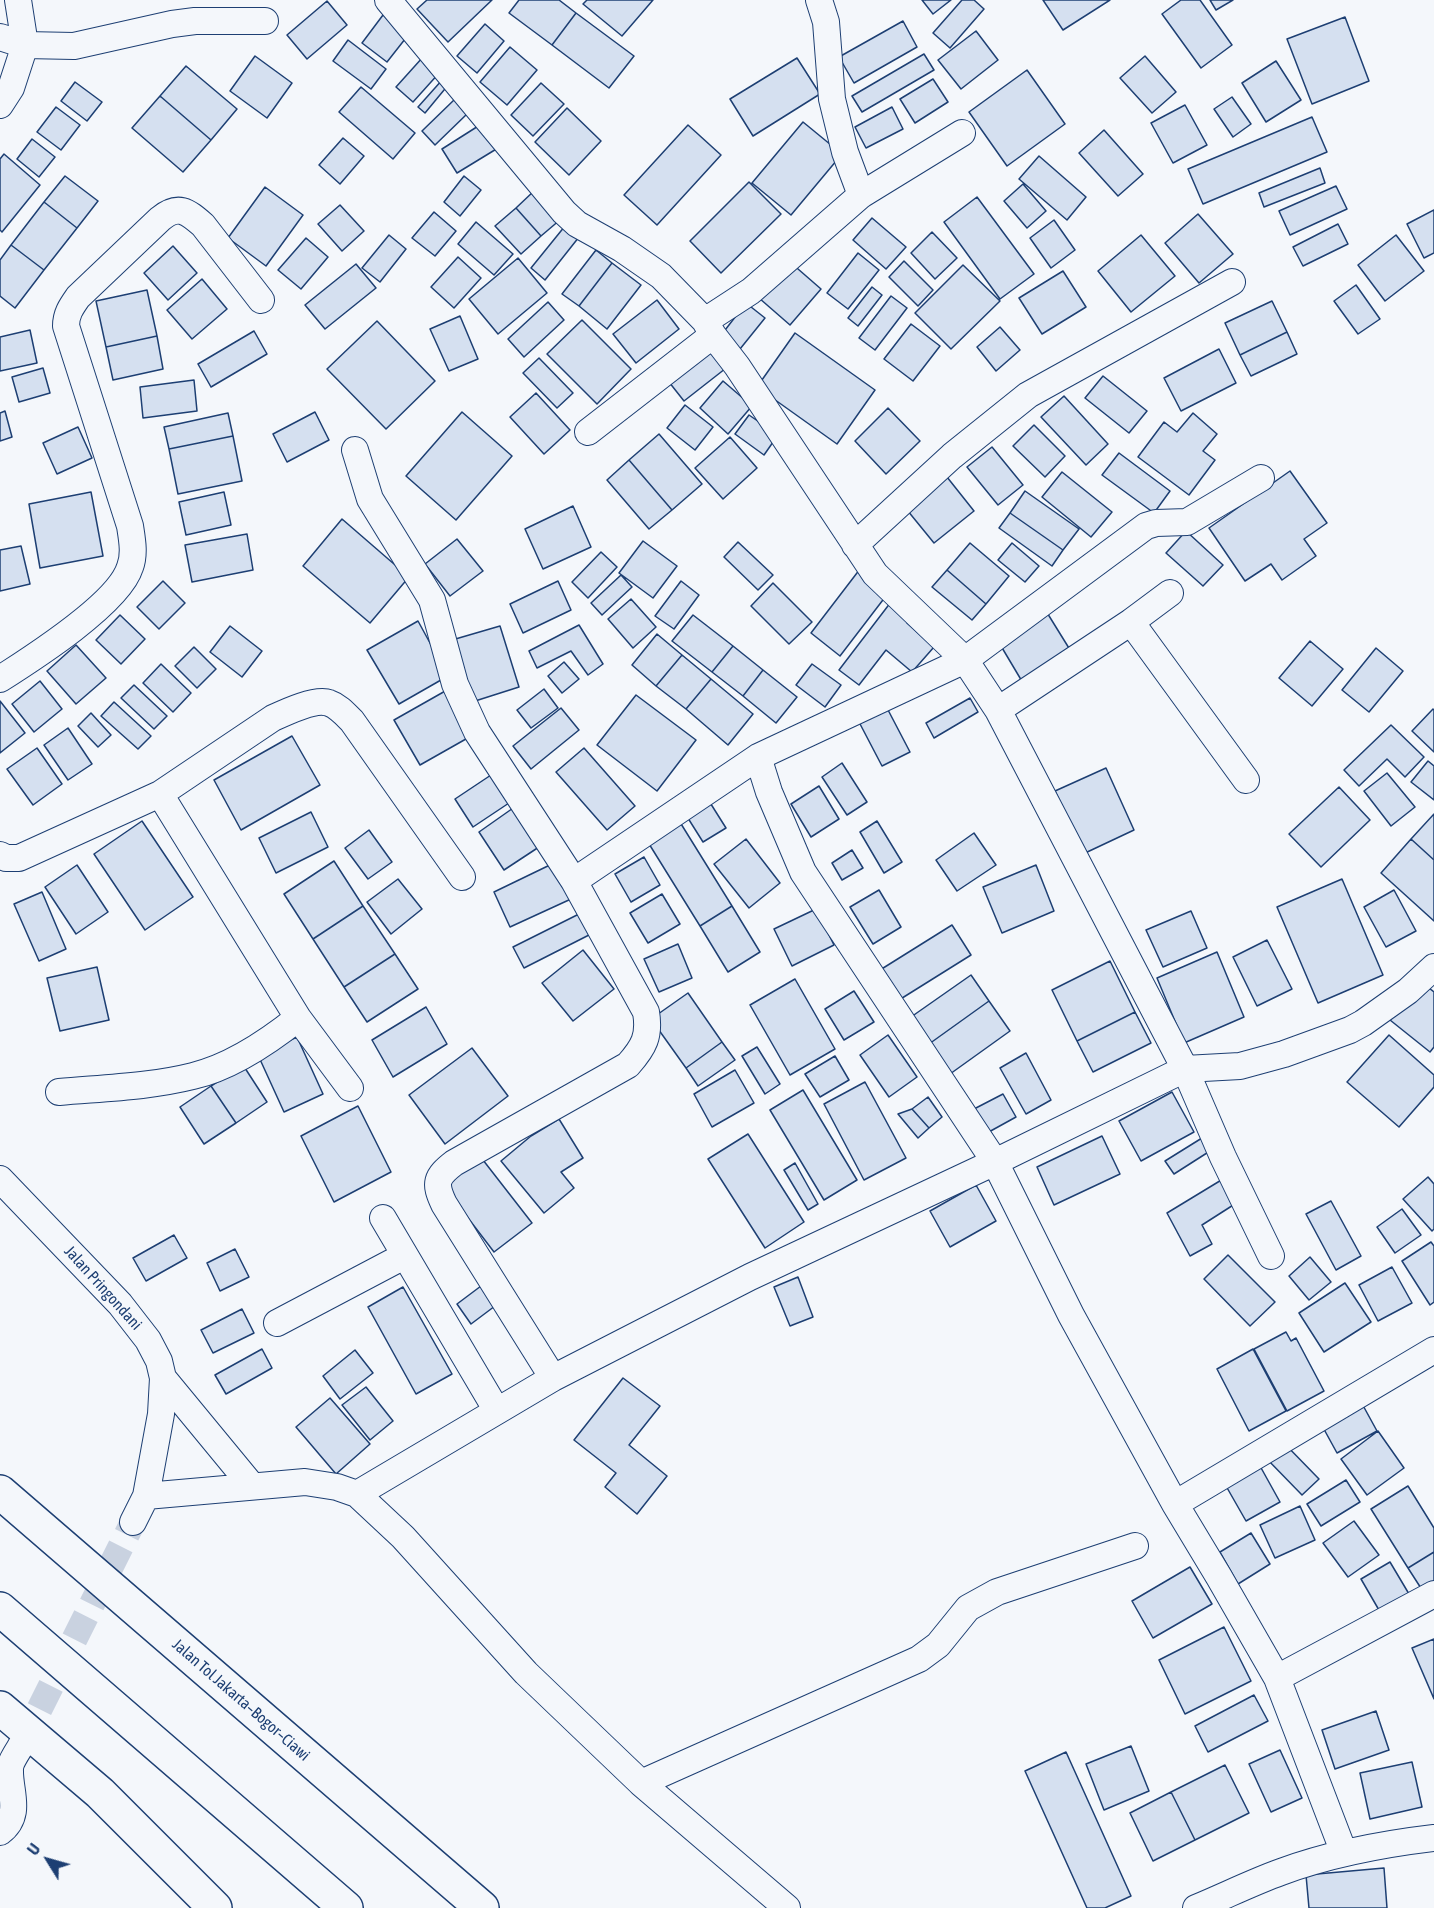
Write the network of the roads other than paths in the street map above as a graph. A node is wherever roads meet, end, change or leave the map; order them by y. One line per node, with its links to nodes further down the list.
1 (18, 0): 6 (street)
2 (388, 0): 12 (street)
3 (819, 0): 9 (street)
4 (266, 21): 6 (street)
5 (0, 37): 6 (street)
6 (25, 45): 7 (street)
7 (0, 105)
8 (962, 133): 9 (street)
9 (861, 195): 12 (street)
10 (1232, 282): 16 (street)
11 (261, 300): 20 (street)
12 (709, 328): 13 (street); 16 (street)
13 (588, 432)
14 (355, 450): 27 (street)
15 (1261, 478): 19 (street)
16 (855, 545): 19 (street)
17 (1170, 593): 18 (street)
18 (1131, 622): 21 (street); 23 (street)
19 (965, 660): 21 (street); 22 (street)
20 (0, 678)
21 (998, 710): 30 (street)
22 (758, 757): 27 (street); 33 (street)
23 (1246, 780)
24 (160, 794): 25 (street); 26 (street); 29 (street)
25 (0, 855)
26 (462, 877)
27 (574, 881): 41 (street)
28 (1432, 971): 30 (street)
29 (298, 1018): 31 (street); 32 (street)
30 (1185, 1070): 33 (street); 37 (street)
31 (350, 1088)
32 (59, 1092)
33 (995, 1162): 41 (street); 47 (street)
34 (0, 1179): 40 (street, Jalan Pringondani)
35 (383, 1218): 36 (street)
36 (404, 1256): 38 (street); 42 (street)
37 (1271, 1256)
38 (277, 1323)
39 (1434, 1350): 47 (street)
40 (163, 1378): 43 (street); 46 (street, Jalan Pringondani)
41 (553, 1378): 42 (street)
42 (497, 1411): 45 (street)
43 (252, 1486): 45 (street); 46 (street)
44 (0, 1492): 62 (highway, Jalan Tol Jakarta–Bogor–Ciawi)
45 (357, 1494): 56 (street)
46 (146, 1496): 48 (street, Jalan Pringondani)
47 (1175, 1504): 52 (street)
48 (133, 1522)
49 (1135, 1546): 56 (street)
50 (1434, 1594): 52 (street)
51 (0, 1609): 61 (highway)
52 (1277, 1678): 59 (street)
53 (0, 1708): 60 (highway)
54 (22, 1744): 55 (street)
55 (5, 1769): 57 (street)
56 (641, 1783): 63 (street)
57 (0, 1832)
58 (1434, 1838): 59 (street)
59 (1344, 1853): 64 (street)
60 (215, 1908)
61 (346, 1908)
62 (482, 1908)
63 (787, 1908)
64 (1196, 1908)

